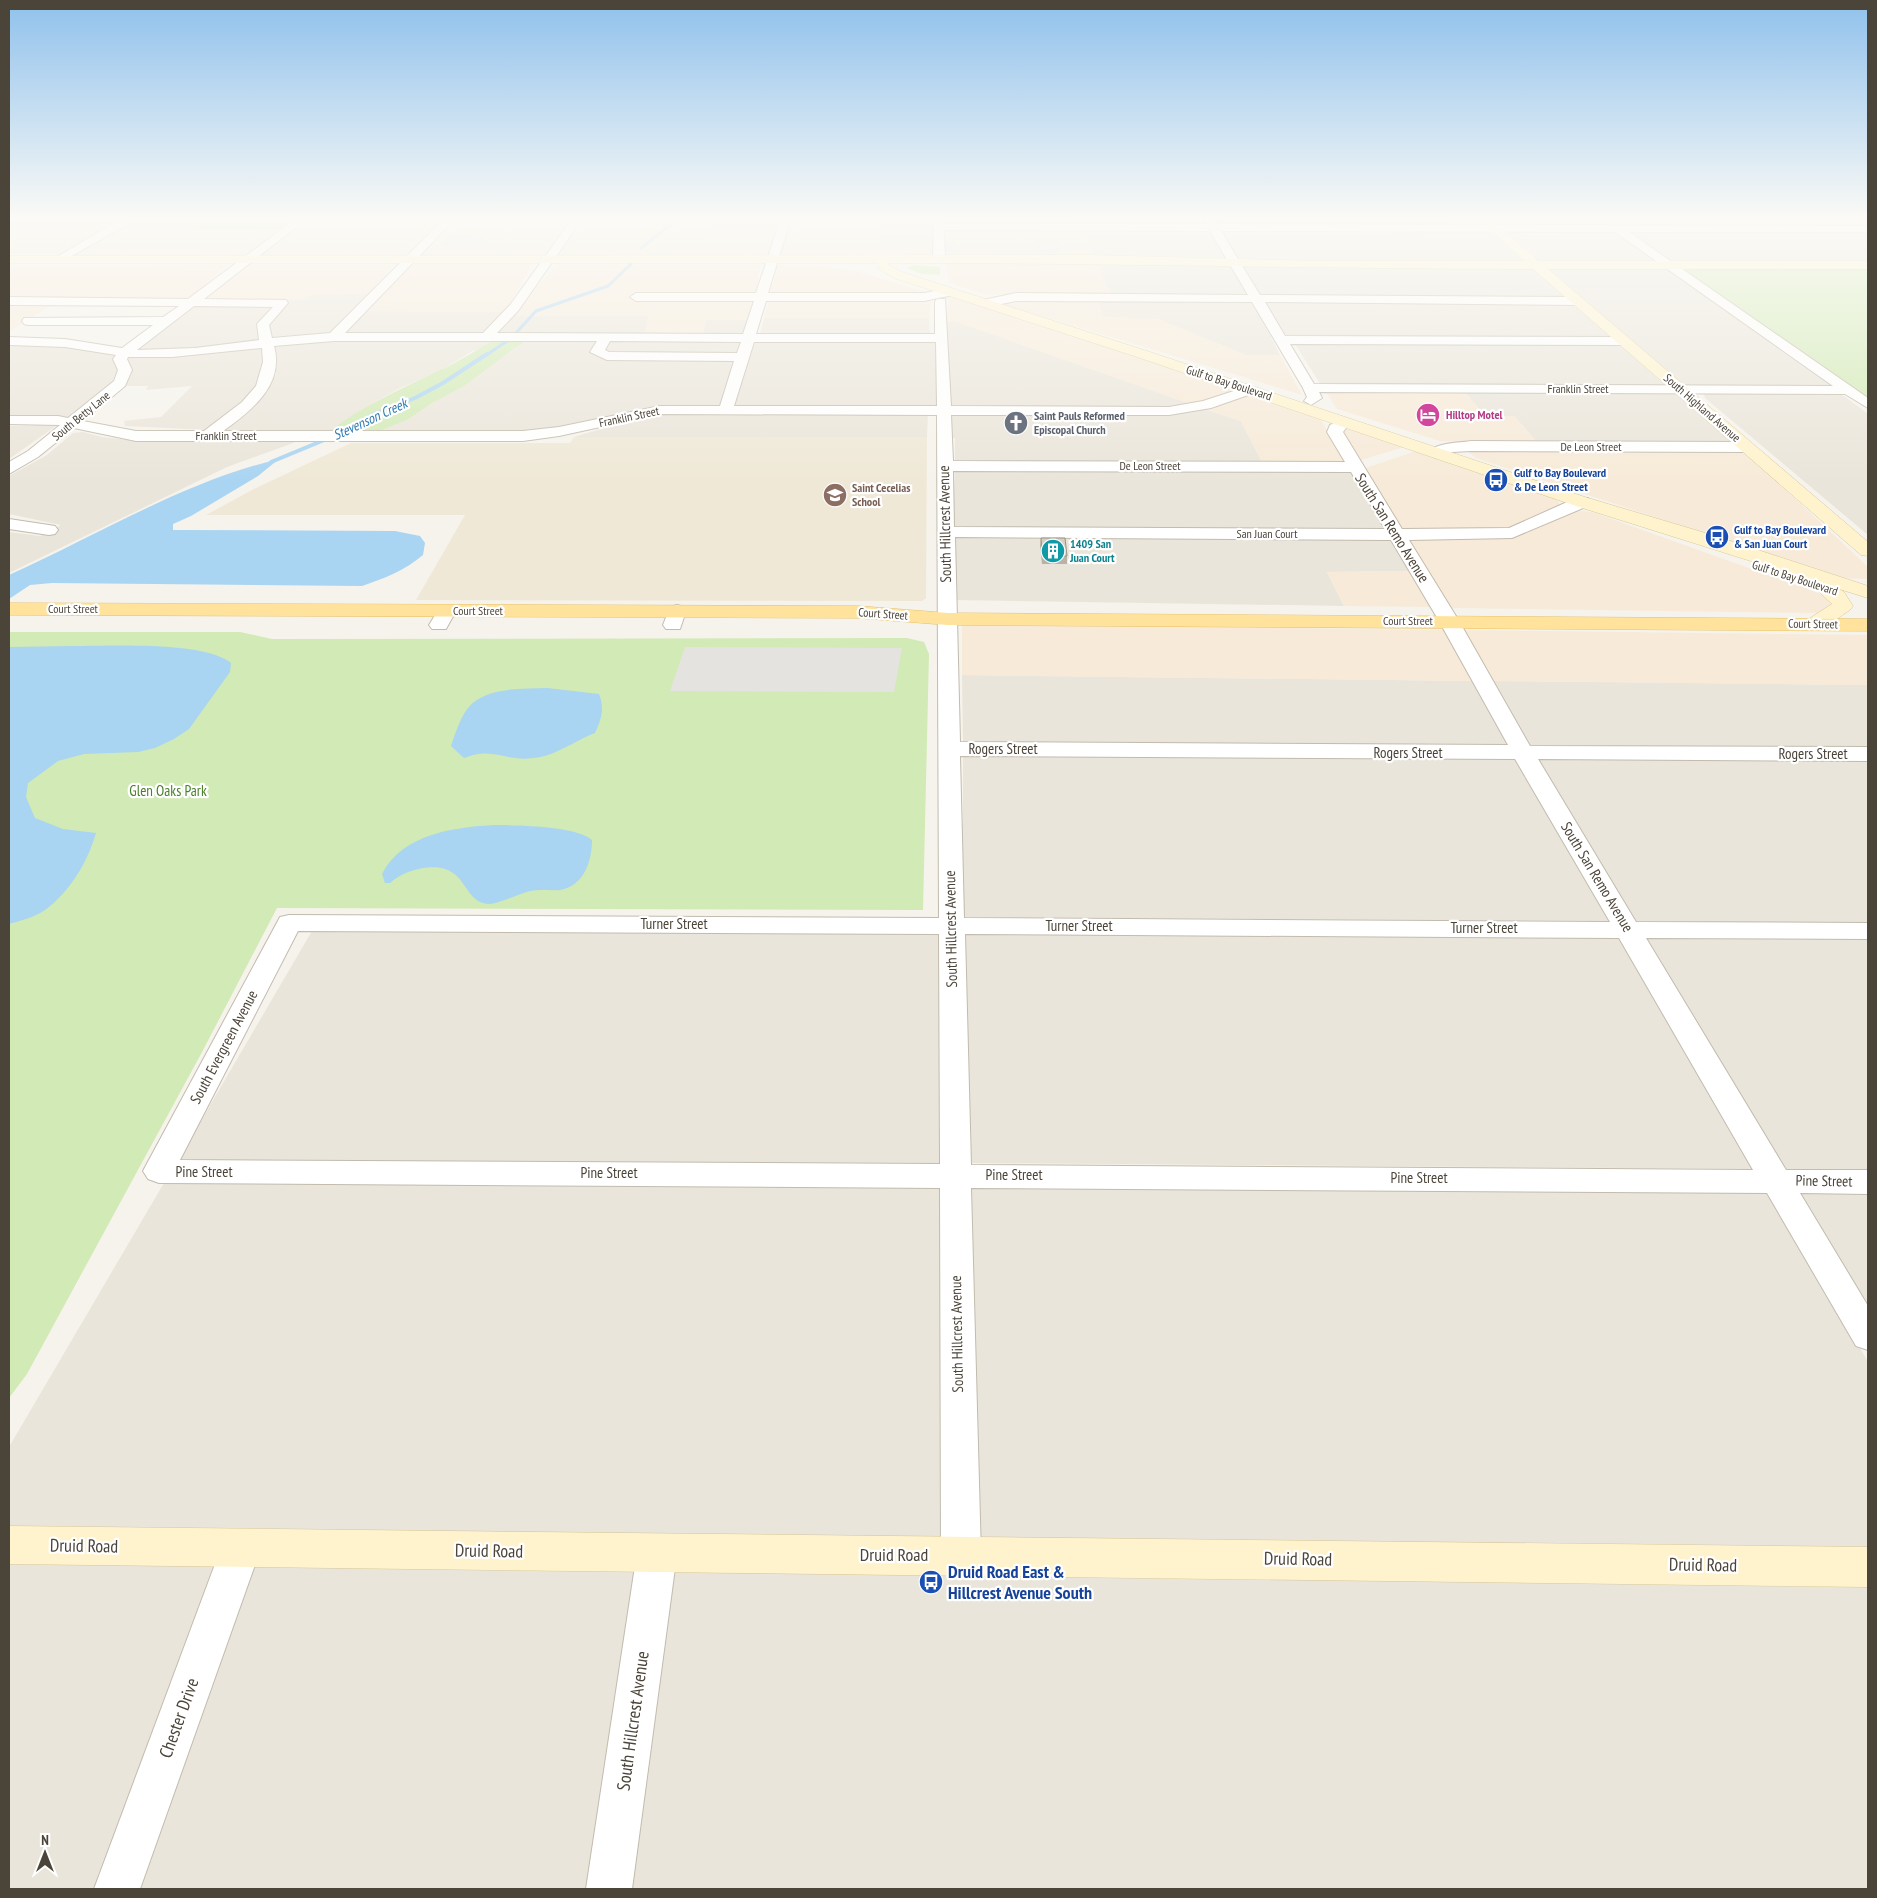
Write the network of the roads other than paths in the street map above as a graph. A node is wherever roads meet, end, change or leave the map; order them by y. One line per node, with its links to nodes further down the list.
1 (186, 307): 12 (street)
2 (281, 307): 21 (street)
3 (364, 307): 13 (street)
4 (515, 307): 14 (street)
5 (759, 307): 16 (street)
6 (944, 307): 17 (street, South Hillcrest Avenue)
7 (994, 307): 25 (street, Gulf to Bay Boulevard)
8 (1261, 307): 18 (street)
9 (1584, 307): 20 (street, South Highland Avenue)
10 (1729, 307): 27 (street)
11 (28, 321): 12 (street)
12 (166, 321): 22 (street)
13 (334, 337): 14 (street); 21 (street)
14 (494, 337): 15 (street)
15 (606, 337): 16 (street); 23 (street)
16 (750, 338): 17 (street); 23 (street)
17 (941, 338): 31 (street, South Hillcrest Avenue)
18 (1282, 340): 20 (street); 24 (street)
19 (9, 341): 22 (street)
20 (1624, 341): 26 (street, South Highland Avenue)
21 (267, 343): 22 (street); 35 (street)
22 (124, 353): 33 (street, South Betty Lane)
23 (744, 357): 30 (street)
24 (1310, 388): 26 (street, Franklin Street); 29 (street)
25 (1249, 390): 29 (street, Gulf to Bay Boulevard); 31 (street, Franklin Street)
26 (1680, 390): 27 (street, Franklin Street); 36 (street, South Highland Avenue)
27 (1846, 390): 28 (street)
28 (1868, 404)
29 (1297, 406): 34 (street, Gulf to Bay Boulevard)
30 (726, 409): 31 (street, Franklin Street); 35 (street, Franklin Street)
31 (944, 410): 38 (street, South Hillcrest Avenue)
32 (9, 420): 33 (street, Franklin Street)
33 (73, 422): 35 (street, Franklin Street); 40 (street, South Betty Lane)
34 (1344, 422): 37 (street, Gulf to Bay Boulevard); 39 (street, South San Remo Avenue)
35 (207, 436)
36 (1747, 447): 37 (street, De Leon Street); 46 (street, South Highland Avenue)
37 (1436, 452): 41 (street, Gulf to Bay Boulevard)
38 (944, 466): 39 (street, De Leon Street); 44 (street, South Hillcrest Avenue)
39 (1354, 467): 45 (street, South San Remo Avenue)
40 (9, 469)
41 (1582, 502): 45 (street, San Juan Court); 47 (street, Gulf to Bay Boulevard)
42 (9, 524): 43 (street)
43 (49, 530)
44 (945, 532): 45 (street, San Juan Court); 52 (street, South Hillcrest Avenue)
45 (1396, 535): 53 (street, South San Remo Avenue)
46 (1868, 552)
47 (1829, 584): 48 (street); 49 (street, Gulf to Bay Boulevard); 50 (street, Gulf to Bay Boulevard); 54 (street)
48 (1868, 584)
49 (1868, 592)
50 (1868, 603)
51 (10, 614): 52 (main road, Court Street)
52 (948, 619): 53 (main road, Court Street); 56 (street, South Hillcrest Avenue)
53 (1450, 621): 54 (main road, Court Street); 57 (street, South San Remo Avenue)
54 (1814, 624): 55 (main road, Court Street)
55 (1868, 625)
56 (948, 749): 57 (street, Rogers Street); 60 (street, South Hillcrest Avenue)
57 (1523, 754): 58 (street, Rogers Street); 61 (street, South San Remo Avenue)
58 (1868, 754)
59 (289, 923): 60 (street, Turner Street); 63 (street, South Evergreen Avenue)
60 (950, 925): 61 (street, Turner Street); 64 (street, South Hillcrest Avenue)
61 (1629, 929): 62 (street, Turner Street); 65 (street, South San Remo Avenue)
62 (1868, 931)
63 (159, 1171): 64 (street, Pine Street)
64 (955, 1175): 65 (street, Pine Street); 71 (street, South Hillcrest Avenue)
65 (1778, 1181): 66 (street, Pine Street); 67 (street, South San Remo Avenue)
66 (1868, 1182)
67 (1868, 1336)
68 (9, 1545): 69 (street, Druid Road)
69 (241, 1548): 70 (street, Druid Road); 73 (street, Chester Drive)
70 (657, 1553): 71 (street, Druid Road); 74 (street, South Hillcrest Avenue)
71 (962, 1556): 72 (street, Druid Road)
72 (1868, 1567)
73 (117, 1889)
74 (609, 1889)

